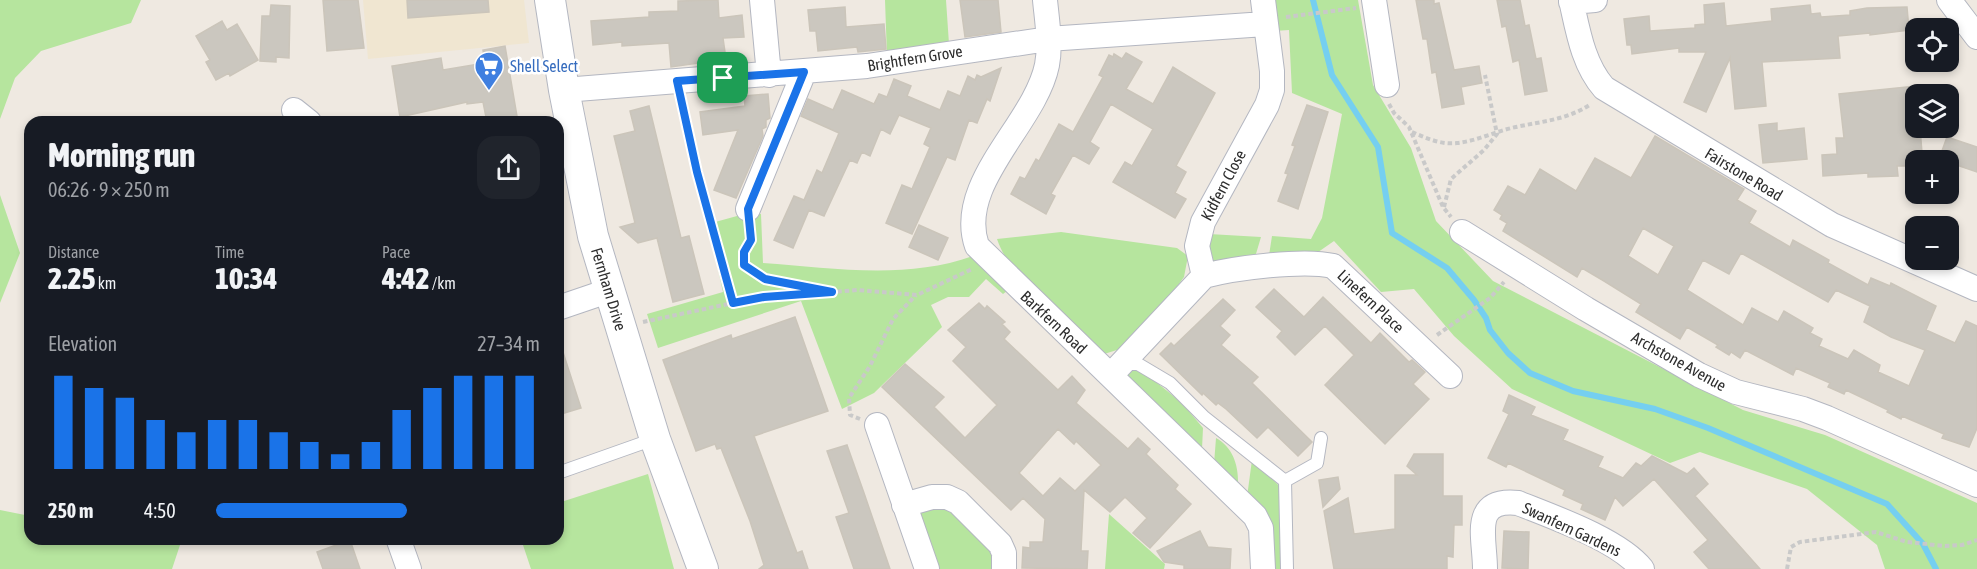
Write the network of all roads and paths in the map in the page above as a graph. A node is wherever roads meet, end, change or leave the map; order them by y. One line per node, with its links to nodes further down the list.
1 (550, 0): 19 (street, Fernham Drive)
2 (762, 0): 15 (street)
3 (1045, 0): 13 (street, Barkfern Road)
4 (1263, 0): 11 (street, Kidfern Close)
5 (1374, 0): 18 (street)
6 (1595, 0): 8 (street)
7 (1949, 0): 12 (street)
8 (1571, 1): 20 (street, Fairstone Road)
9 (1350, 9): 10 (path)
10 (1292, 17)
11 (1265, 24): 13 (street, Brightfern Grove); 27 (street, Kidfern Close)
12 (1977, 38)
13 (1048, 39): 14 (street, Brightfern Grove); 26 (street, Barkfern Road)
14 (804, 72): 15 (street, Brightfern Grove); 24 (street)
15 (769, 75): 17 (street, Brightfern Grove)
16 (1485, 75): 22 (path)
17 (677, 81): 19 (street, Brightfern Grove); 33 (path)
18 (1387, 85): 21 (path)
19 (564, 90): 29 (street, Fernham Drive)
20 (1617, 96): 22 (path); 28 (street, Fairstone Road)
21 (1412, 132): 22 (path); 23 (path)
22 (1497, 134): 23 (path)
23 (1443, 207): 25 (path)
24 (748, 209): 30 (path)
25 (1462, 232): 44 (street, Archstone Avenue)
26 (990, 261): 31 (path); 37 (street, Barkfern Road)
27 (1204, 276): 36 (street, Linefern Place); 37 (street)
28 (1977, 289)
29 (608, 291): 34 (street); 35 (street, Fernham Drive)
30 (832, 292): 31 (path); 33 (path)
31 (917, 295): 39 (path)
32 (1490, 298): 36 (path)
33 (733, 303): 35 (path)
34 (564, 306)
35 (620, 327): 41 (street, Fernham Drive)
36 (1419, 347): 38 (street, Linefern Place)
37 (1116, 370): 43 (lane); 52 (street, Barkfern Road)
38 (1450, 376)
39 (877, 425): 45 (street)
40 (1321, 438): 43 (lane)
41 (655, 439): 42 (lane); 49 (street, Fernham Drive)
42 (564, 471)
43 (1285, 481): 53 (lane)
44 (1977, 484)
45 (904, 505): 50 (street); 51 (street)
46 (1977, 540): 56 (path)
47 (400, 545): 48 (street)
48 (409, 569)
49 (702, 569)
50 (927, 569)
51 (1004, 569)
52 (1263, 569)
53 (1287, 569)
54 (1485, 569): 55 (street, Swanfern Gardens)
55 (1642, 569)
56 (1787, 569)

